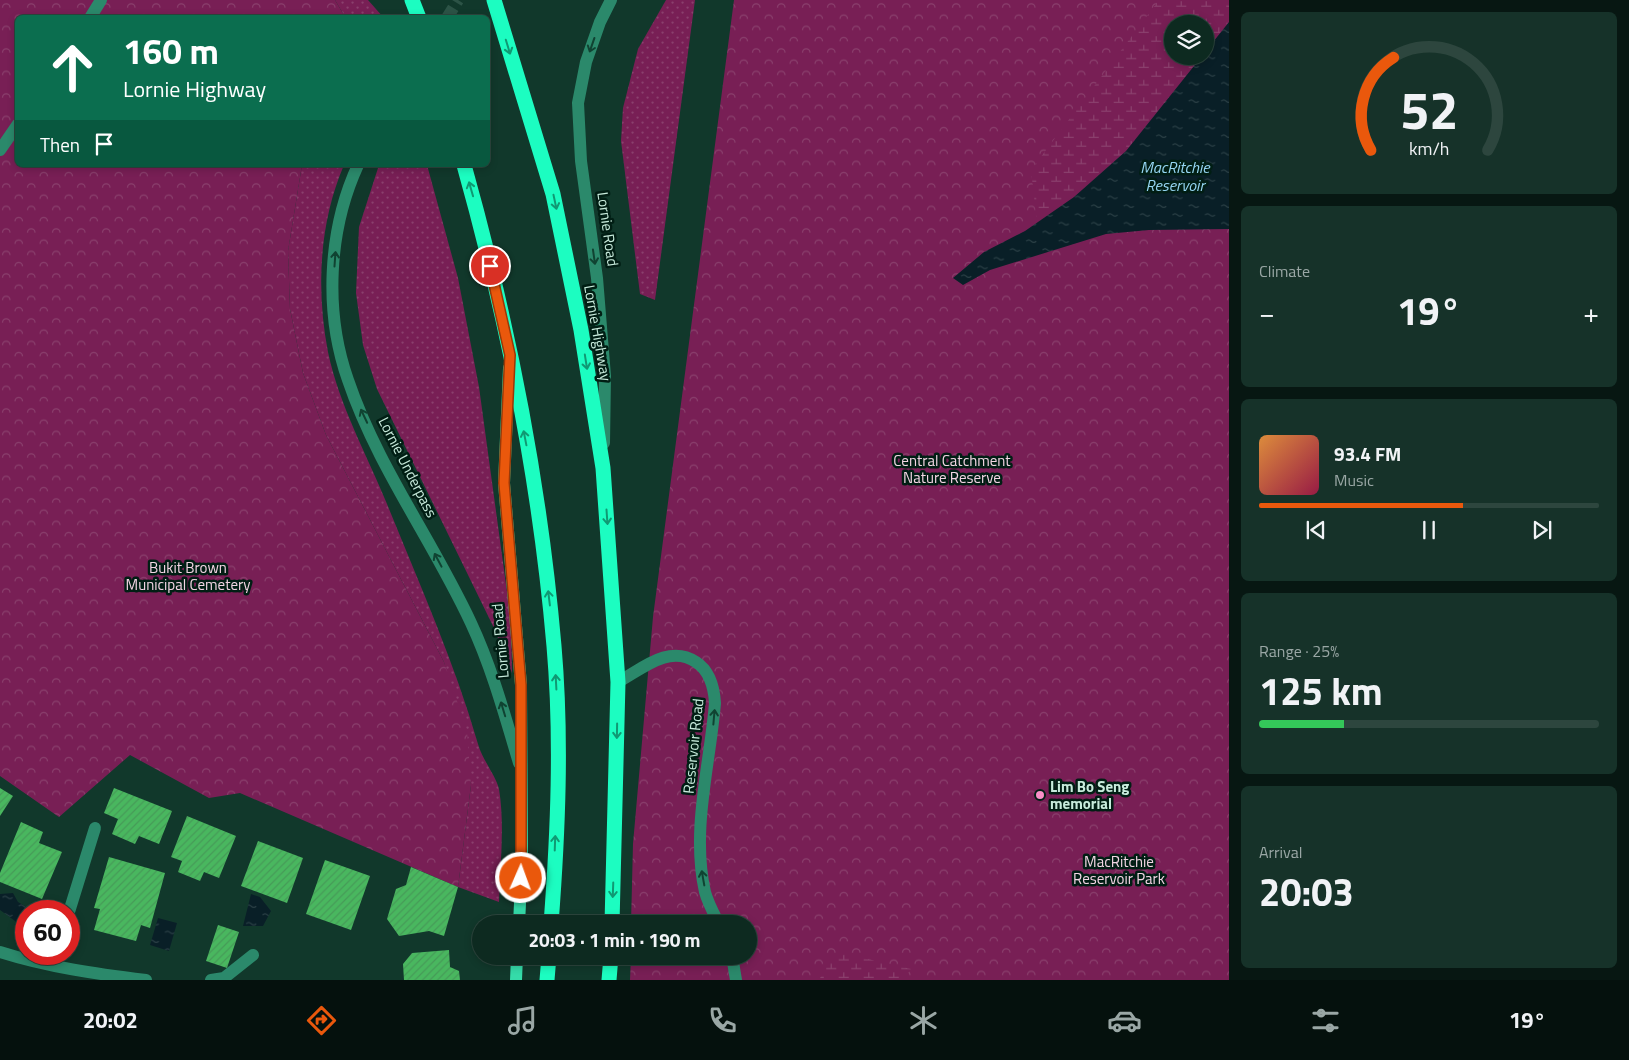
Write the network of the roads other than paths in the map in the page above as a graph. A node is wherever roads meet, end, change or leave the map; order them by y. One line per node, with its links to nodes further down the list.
1 (101, 0): 5 (street)
2 (412, 0): 6 (highway)
3 (494, 0): 12 (highway, Lornie Highway, one-way to 12)
4 (611, 0): 12 (street, Lornie Road, one-way to 12)
5 (92, 15)
6 (418, 15)
7 (15, 128): 8 (street)
8 (0, 150)
9 (357, 167): 14 (street, Lornie Underpass, one-way to 9)
10 (465, 167): 11 (highway, one-way to 10)
11 (510, 355): 14 (main road, Lornie Road); 18 (highway, one-way to 11)
12 (603, 468): 13 (highway, Lornie Highway, one-way to 13)
13 (618, 682): 19 (highway, one-way to 19); 20 (street, Reservoir Road, one-way to 13)
14 (522, 773): 17 (main road, Lornie Road)
15 (95, 828): 16 (street)
16 (73, 900)
17 (519, 915)
18 (551, 915)
19 (612, 915)
20 (715, 915)
21 (0, 952): 22 (street)
22 (15, 954)
23 (254, 955): 29 (street)
24 (76, 965): 28 (street)
25 (517, 965): 30 (main road)
26 (548, 965): 31 (highway)
27 (734, 965): 32 (street)
28 (140, 980)
29 (211, 980)
30 (516, 980)
31 (547, 980)
32 (736, 980)

